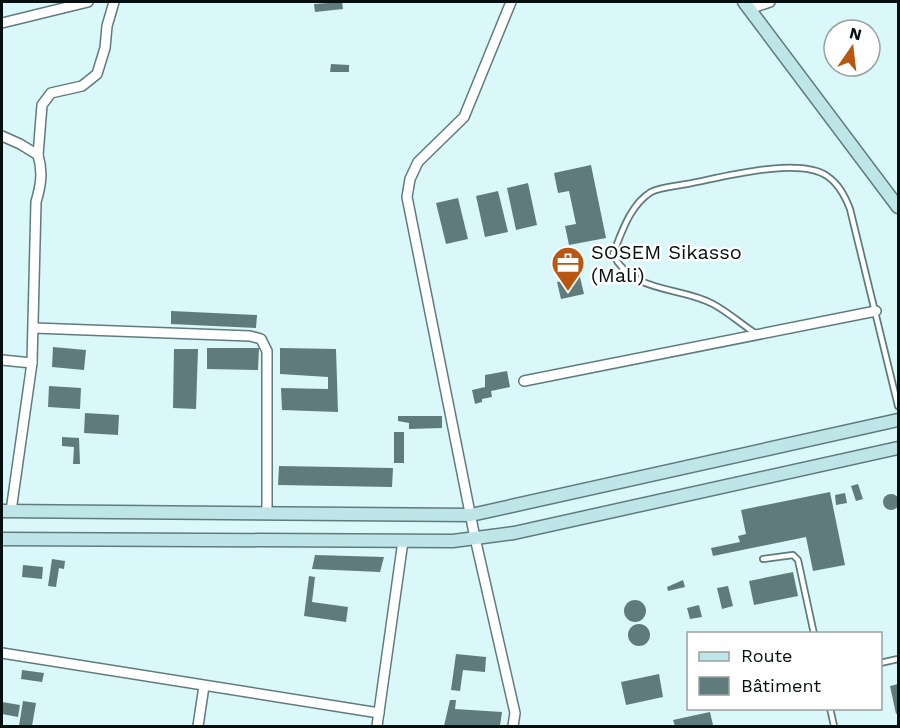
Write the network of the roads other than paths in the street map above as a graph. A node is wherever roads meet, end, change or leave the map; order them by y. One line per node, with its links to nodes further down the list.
1 (88, 2): 6 (street)
2 (114, 2): 8 (street)
3 (511, 2): 21 (street)
4 (770, 2): 5 (street)
5 (746, 5): 9 (street)
6 (2, 23)
7 (2, 136): 8 (street)
8 (38, 155): 11 (street)
9 (898, 207)
10 (876, 311): 12 (street); 12 (lane); 16 (lane)
11 (34, 328): 14 (street); 20 (street)
12 (757, 335): 15 (street)
13 (2, 360): 14 (street)
14 (32, 363): 19 (street)
15 (524, 381)
16 (898, 406)
17 (898, 420): 21 (street)
18 (898, 448): 23 (street)
19 (5, 511): 20 (street); 22 (street)
20 (267, 513): 21 (street)
21 (471, 515): 23 (street)
22 (2, 526)
23 (475, 538): 25 (street); 36 (street)
24 (2, 539): 25 (street)
25 (403, 541): 33 (street)
26 (763, 559): 27 (lane)
27 (814, 632)
28 (2, 653): 31 (street)
29 (898, 659): 30 (lane)
30 (882, 663)
31 (204, 686): 33 (street); 34 (street)
32 (830, 710): 37 (lane)
33 (379, 714): 35 (street)
34 (198, 726)
35 (377, 726)
36 (513, 726)
37 (834, 726)

